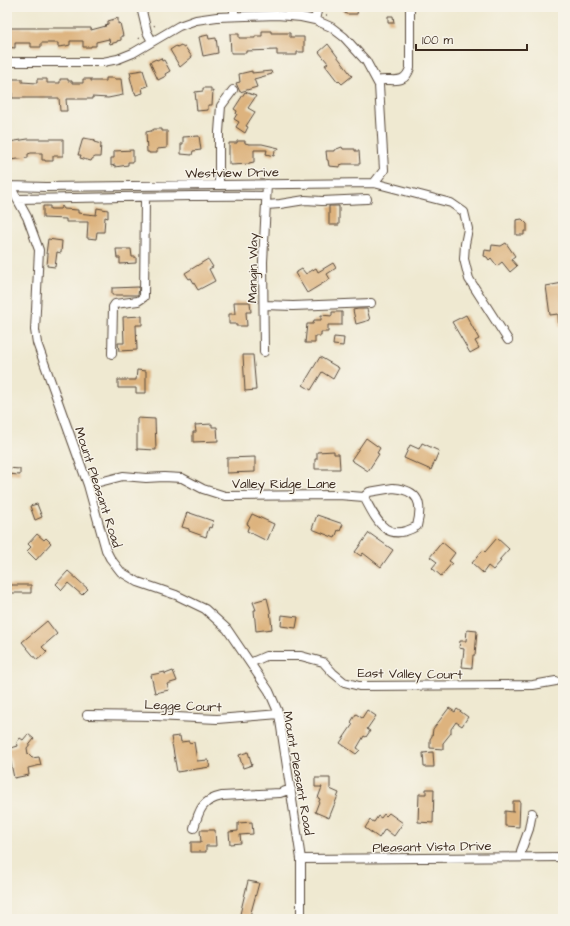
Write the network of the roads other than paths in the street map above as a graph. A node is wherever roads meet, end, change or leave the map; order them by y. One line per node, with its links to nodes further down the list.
1 (141, 7): 7 (street)
2 (234, 7): 5 (street)
3 (318, 7): 6 (street)
4 (410, 7): 9 (street)
5 (234, 16): 6 (street); 7 (street)
6 (315, 20): 9 (street)
7 (152, 41): 8 (street)
8 (7, 62)
9 (377, 81): 11 (street)
10 (233, 90): 14 (street)
11 (374, 183): 13 (street, Westview Drive); 21 (street, Westview Drive)
12 (9, 184): 14 (street, Westview Drive); 16 (street, Mount Pleasant Road)
13 (266, 184): 14 (street, Westview Drive); 18 (street, Mangin Way)
14 (219, 185)
15 (145, 198): 16 (street); 18 (street); 23 (street)
16 (17, 199): 24 (street, Mount Pleasant Road)
17 (367, 199): 18 (street)
18 (266, 201): 20 (street, Mangin Way)
19 (371, 303): 20 (street)
20 (264, 305): 22 (street, Mangin Way)
21 (508, 340)
22 (264, 352)
23 (112, 354)
24 (88, 485): 25 (street, Valley Ridge Lane); 26 (street, Mount Pleasant Road)
25 (364, 497): 25 (street, Valley Ridge Lane)
26 (250, 663): 27 (street, East Valley Court); 28 (street, Mount Pleasant Road)
27 (556, 681)
28 (279, 714): 29 (street, Legge Court); 30 (street, Mount Pleasant Road)
29 (87, 715)
30 (290, 789): 32 (street); 35 (street, Mount Pleasant Road)
31 (532, 813): 34 (street)
32 (194, 828)
33 (563, 856): 34 (street, Pleasant Vista Drive)
34 (521, 857): 35 (street, Pleasant Vista Drive)
35 (301, 859): 36 (street, Mount Pleasant Road)
36 (301, 919)

